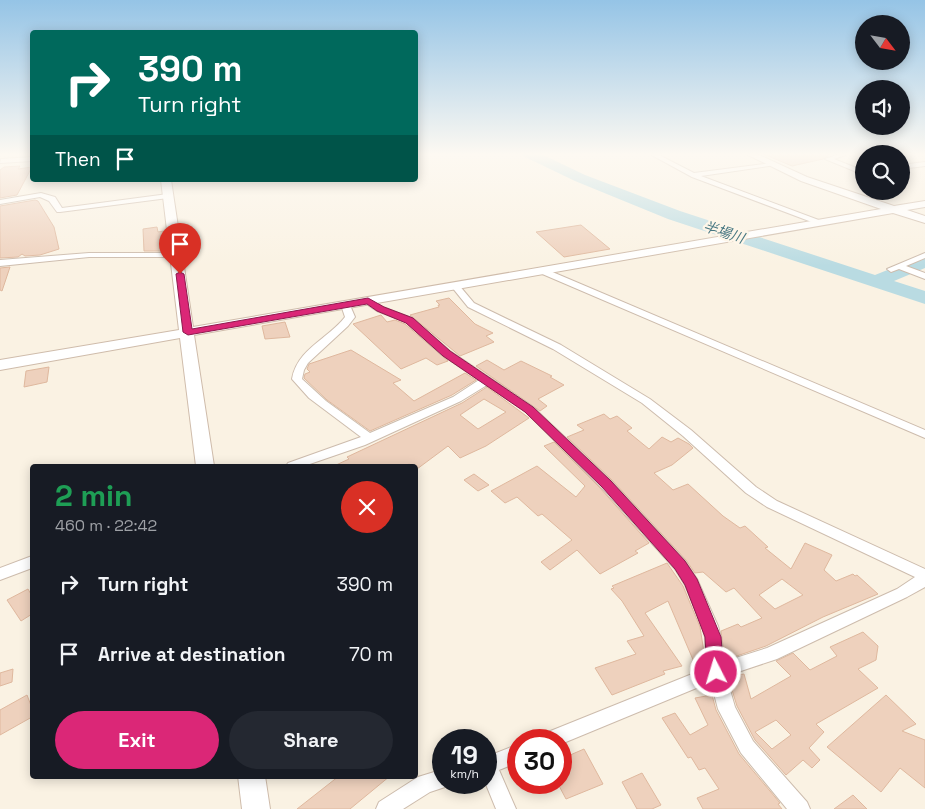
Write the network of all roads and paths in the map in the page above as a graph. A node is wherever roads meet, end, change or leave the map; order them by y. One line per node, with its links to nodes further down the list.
1 (167, 191): 4 (street)
2 (734, 191): 9 (street)
3 (837, 191): 7 (street)
4 (168, 196): 5 (street); 12 (street)
5 (0, 202)
6 (925, 204): 7 (street)
7 (894, 209): 8 (street); 9 (street)
8 (925, 220)
9 (820, 222): 10 (street)
10 (756, 233): 11 (street)
11 (719, 240): 15 (street)
12 (177, 255): 14 (street); 20 (street)
13 (925, 255): 16 (street)
14 (3, 261)
15 (542, 271): 17 (street); 23 (street)
16 (925, 276)
17 (455, 286): 18 (street); 29 (street)
18 (368, 301): 19 (street); 22 (street)
19 (346, 305): 20 (street); 24 (street)
20 (188, 332): 21 (street); 25 (street)
21 (0, 365)
22 (486, 381): 24 (street); 30 (street)
23 (925, 434)
24 (369, 438): 26 (street)
25 (205, 464)
26 (298, 464)
27 (30, 563): 28 (street)
28 (0, 574)
29 (925, 580): 30 (street)
30 (716, 672): 31 (street); 38 (street)
31 (572, 731)
32 (252, 779): 35 (street)
33 (432, 782): 36 (street)
34 (497, 789): 37 (street)
35 (256, 809)
36 (386, 809)
37 (506, 809)
38 (800, 809)

